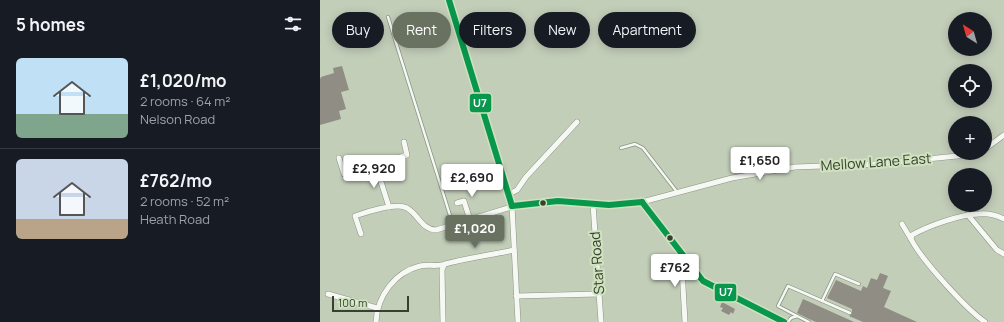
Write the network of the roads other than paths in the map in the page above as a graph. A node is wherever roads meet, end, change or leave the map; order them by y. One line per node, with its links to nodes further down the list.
1 (449, 0): 12 (street)
2 (388, 17): 22 (lane)
3 (577, 122): 12 (street)
4 (1004, 135): 6 (street)
5 (404, 142): 10 (street)
6 (992, 144)
7 (621, 148): 11 (lane)
8 (948, 157): 11 (street, Mellow Lane East)
9 (339, 158): 10 (street)
10 (376, 166): 17 (street)
11 (677, 192): 13 (street, Mellow Lane East)
12 (509, 194): 16 (street)
13 (642, 202): 15 (street, Mellow Lane East); 27 (street)
14 (457, 203): 20 (street)
15 (594, 204): 16 (street, Mellow Lane East); 31 (street, Star Road)
16 (512, 206): 20 (street, Mellow Lane East); 25 (street)
17 (388, 207): 22 (street, Mellow Lane East); 23 (street)
18 (968, 215): 19 (street); 24 (street); 26 (street)
19 (1004, 219)
20 (470, 220): 22 (street, Mellow Lane East)
21 (902, 224): 24 (street)
22 (453, 225)
23 (361, 234)
24 (911, 239): 45 (street)
25 (514, 250): 28 (street); 32 (street)
26 (1004, 254)
27 (686, 261): 41 (street); 42 (street)
28 (444, 265): 34 (street); 38 (street)
29 (859, 284): 33 (lane)
30 (328, 294): 34 (street)
31 (599, 294): 32 (street); 40 (street, Star Road)
32 (516, 296): 39 (street)
33 (822, 301): 35 (lane); 36 (lane)
34 (377, 308): 37 (street)
35 (850, 313)
36 (797, 316): 43 (lane); 44 (lane)
37 (376, 322)
38 (443, 322)
39 (518, 322)
40 (601, 322)
41 (685, 322)
42 (784, 322)
43 (788, 322)
44 (809, 322)
45 (985, 322)

